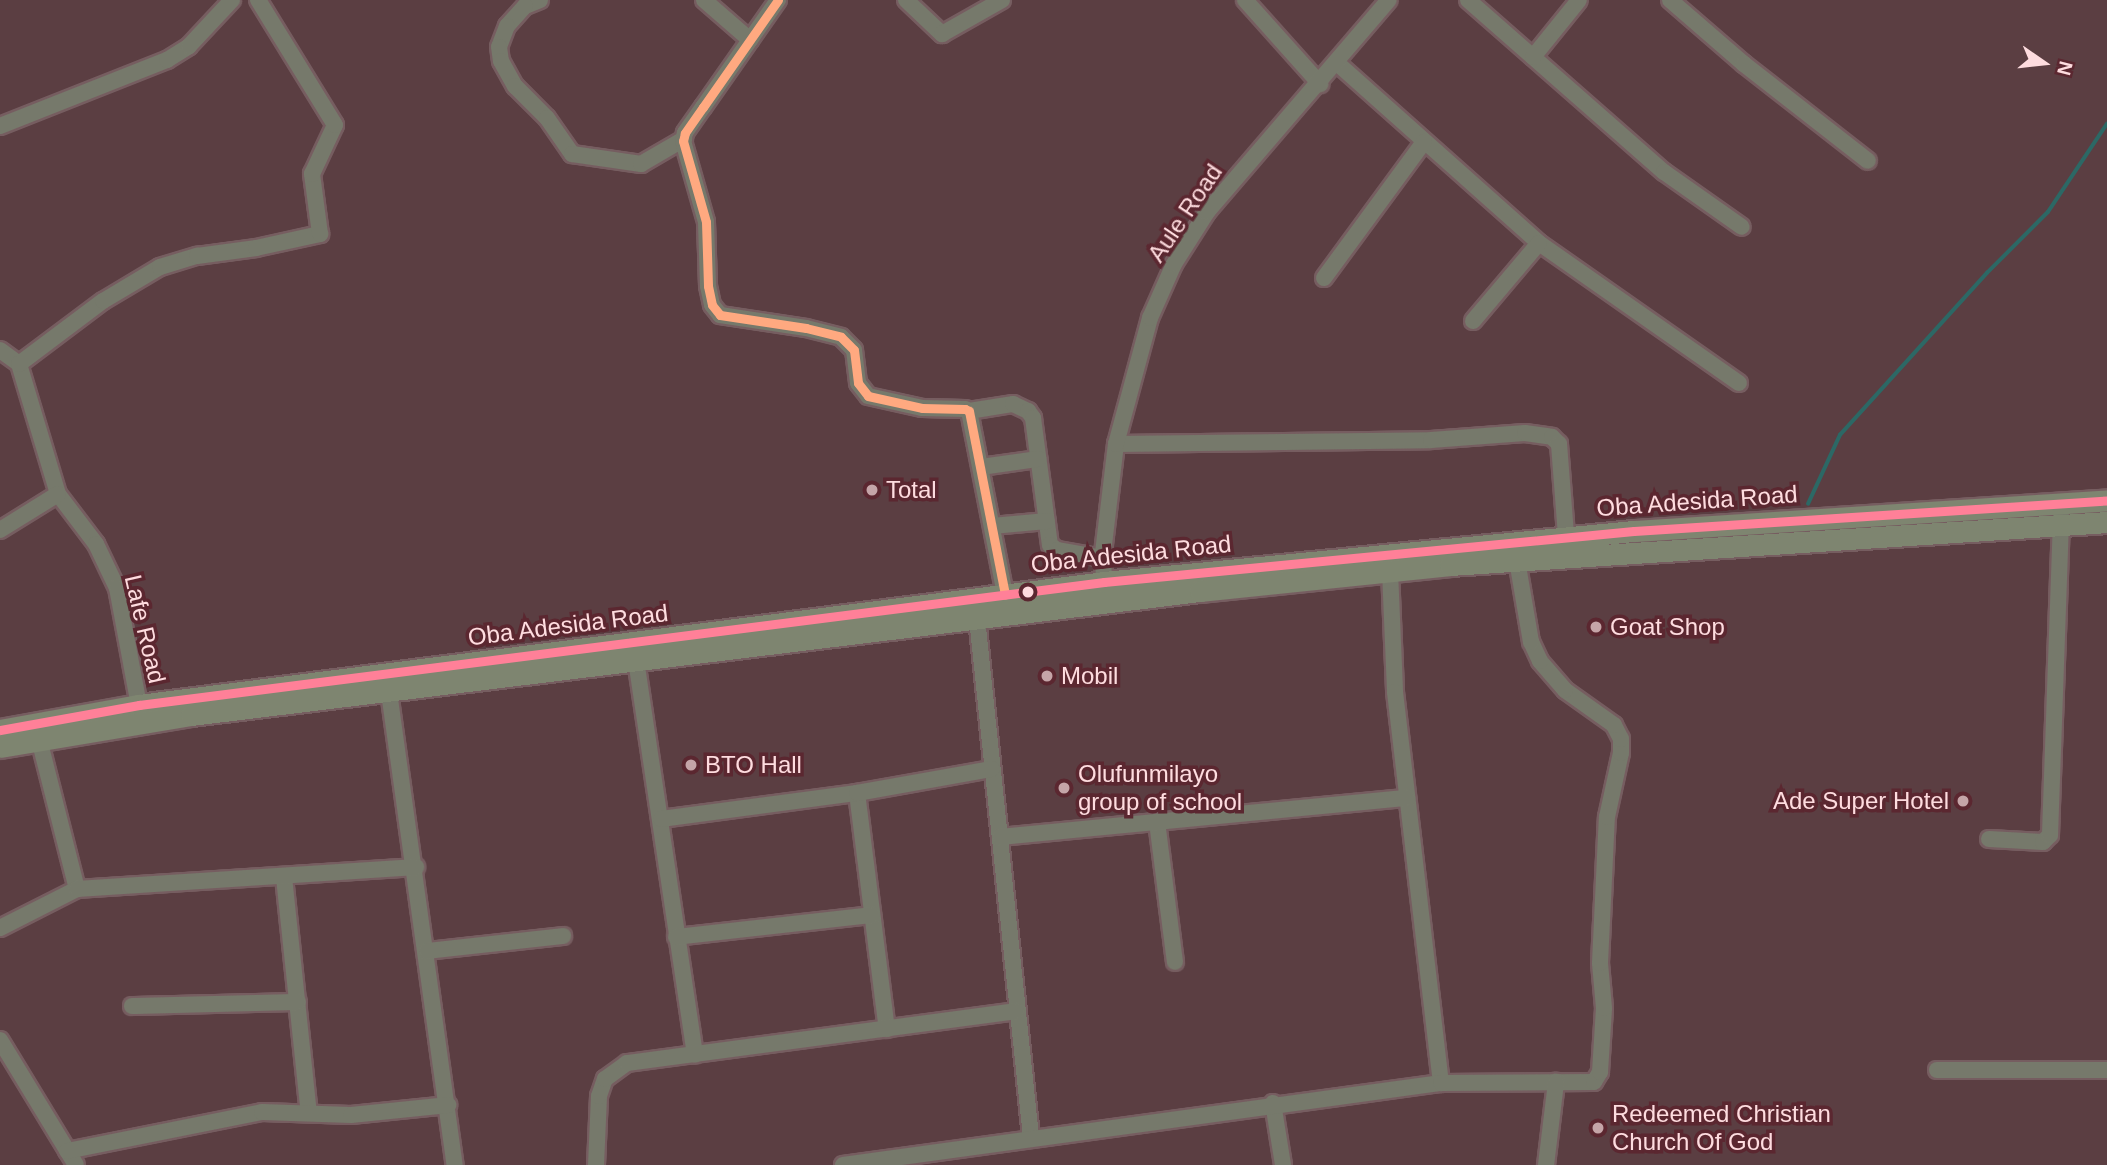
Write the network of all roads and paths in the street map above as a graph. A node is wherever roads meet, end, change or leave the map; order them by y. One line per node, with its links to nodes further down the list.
1 (232, 0): 17 (street)
2 (258, 0): 26 (street)
3 (540, 0): 18 (street)
4 (704, 0): 13 (street)
5 (778, 0): 13 (street)
6 (906, 0): 7 (street)
7 (1002, 0)
8 (1245, 0): 16 (street)
9 (1389, 0): 15 (street, Aule Road)
10 (1468, 0): 14 (street)
11 (1578, 0): 14 (street)
12 (1670, 0): 20 (street)
13 (750, 40): 18 (street)
14 (1532, 57): 21 (street)
15 (1337, 64): 16 (street, Aule Road); 19 (street)
16 (1320, 83): 29 (street, Aule Road)
17 (0, 126)
18 (684, 139): 28 (street)
19 (1424, 142): 22 (street); 23 (street)
20 (1868, 161)
21 (1742, 227)
22 (1539, 243): 24 (street); 27 (street)
23 (1324, 278)
24 (1473, 321)
25 (0, 350): 26 (street)
26 (19, 364): 32 (street)
27 (1740, 383)
28 (969, 411): 30 (street); 31 (street)
29 (1116, 444): 40 (street); 42 (street, Aule Road)
30 (1038, 459): 31 (street); 35 (street)
31 (982, 467): 38 (street)
32 (58, 494): 39 (street); 52 (street, Lafe Road)
33 (2107, 500): 34 (main road, Oba Adesida Road)
34 (2061, 502): 37 (street); 41 (main road, Oba Adesida Road)
35 (1047, 521): 38 (street); 42 (street)
36 (2107, 522): 37 (main road)
37 (2062, 524): 41 (main road); 62 (street)
38 (992, 526): 46 (street)
39 (0, 530)
40 (1566, 537): 41 (main road, Oba Adesida Road); 45 (main road, Oba Adesida Road)
41 (1635, 541): 43 (main road)
42 (1103, 558): 45 (street, Aule Road)
43 (1517, 560): 44 (main road); 81 (street)
44 (1390, 571): 47 (main road); 58 (street)
45 (1104, 582): 46 (main road, Oba Adesida Road)
46 (1005, 595): 48 (main road, Oba Adesida Road)
47 (976, 618): 48 (main road); 56 (street)
48 (676, 647): 49 (main road); 50 (main road, Oba Adesida Road)
49 (636, 660): 51 (main road); 59 (street)
50 (356, 687): 51 (main road); 52 (main road, Oba Adesida Road); 54 (main road)
51 (389, 692): 63 (street)
52 (139, 705): 53 (main road, Oba Adesida Road)
53 (0, 730)
54 (39, 739): 55 (main road); 65 (street)
55 (0, 747)
56 (992, 769): 57 (street); 61 (street)
57 (857, 793): 59 (street); 66 (street)
58 (1407, 798): 60 (street); 80 (street)
59 (661, 819): 69 (street)
60 (1157, 822): 61 (street); 71 (street)
61 (1000, 836): 74 (street)
62 (1989, 839)
63 (415, 867): 64 (street); 70 (street)
64 (284, 877): 65 (street); 72 (street)
65 (76, 888): 67 (street)
66 (872, 915): 69 (street); 75 (street)
67 (0, 928)
68 (563, 936): 70 (street)
69 (676, 937): 77 (street)
70 (427, 951): 83 (street)
71 (1175, 962)
72 (298, 1002): 73 (street); 84 (street)
73 (132, 1006)
74 (1017, 1011): 75 (street); 85 (street)
75 (887, 1029): 77 (street)
76 (0, 1040): 86 (street)
77 (695, 1055): 89 (street)
78 (1937, 1070): 79 (street)
79 (2107, 1070)
80 (1441, 1083): 81 (street); 82 (street)
81 (1556, 1083): 92 (street)
82 (1273, 1103): 85 (street); 91 (street)
83 (448, 1105): 84 (street); 88 (street)
84 (309, 1112): 86 (street)
85 (1031, 1137): 87 (street)
86 (72, 1158)
87 (912, 1159): 90 (street)
88 (456, 1165)
89 (596, 1165)
90 (843, 1165)
91 (1283, 1165)
92 (1546, 1165)

